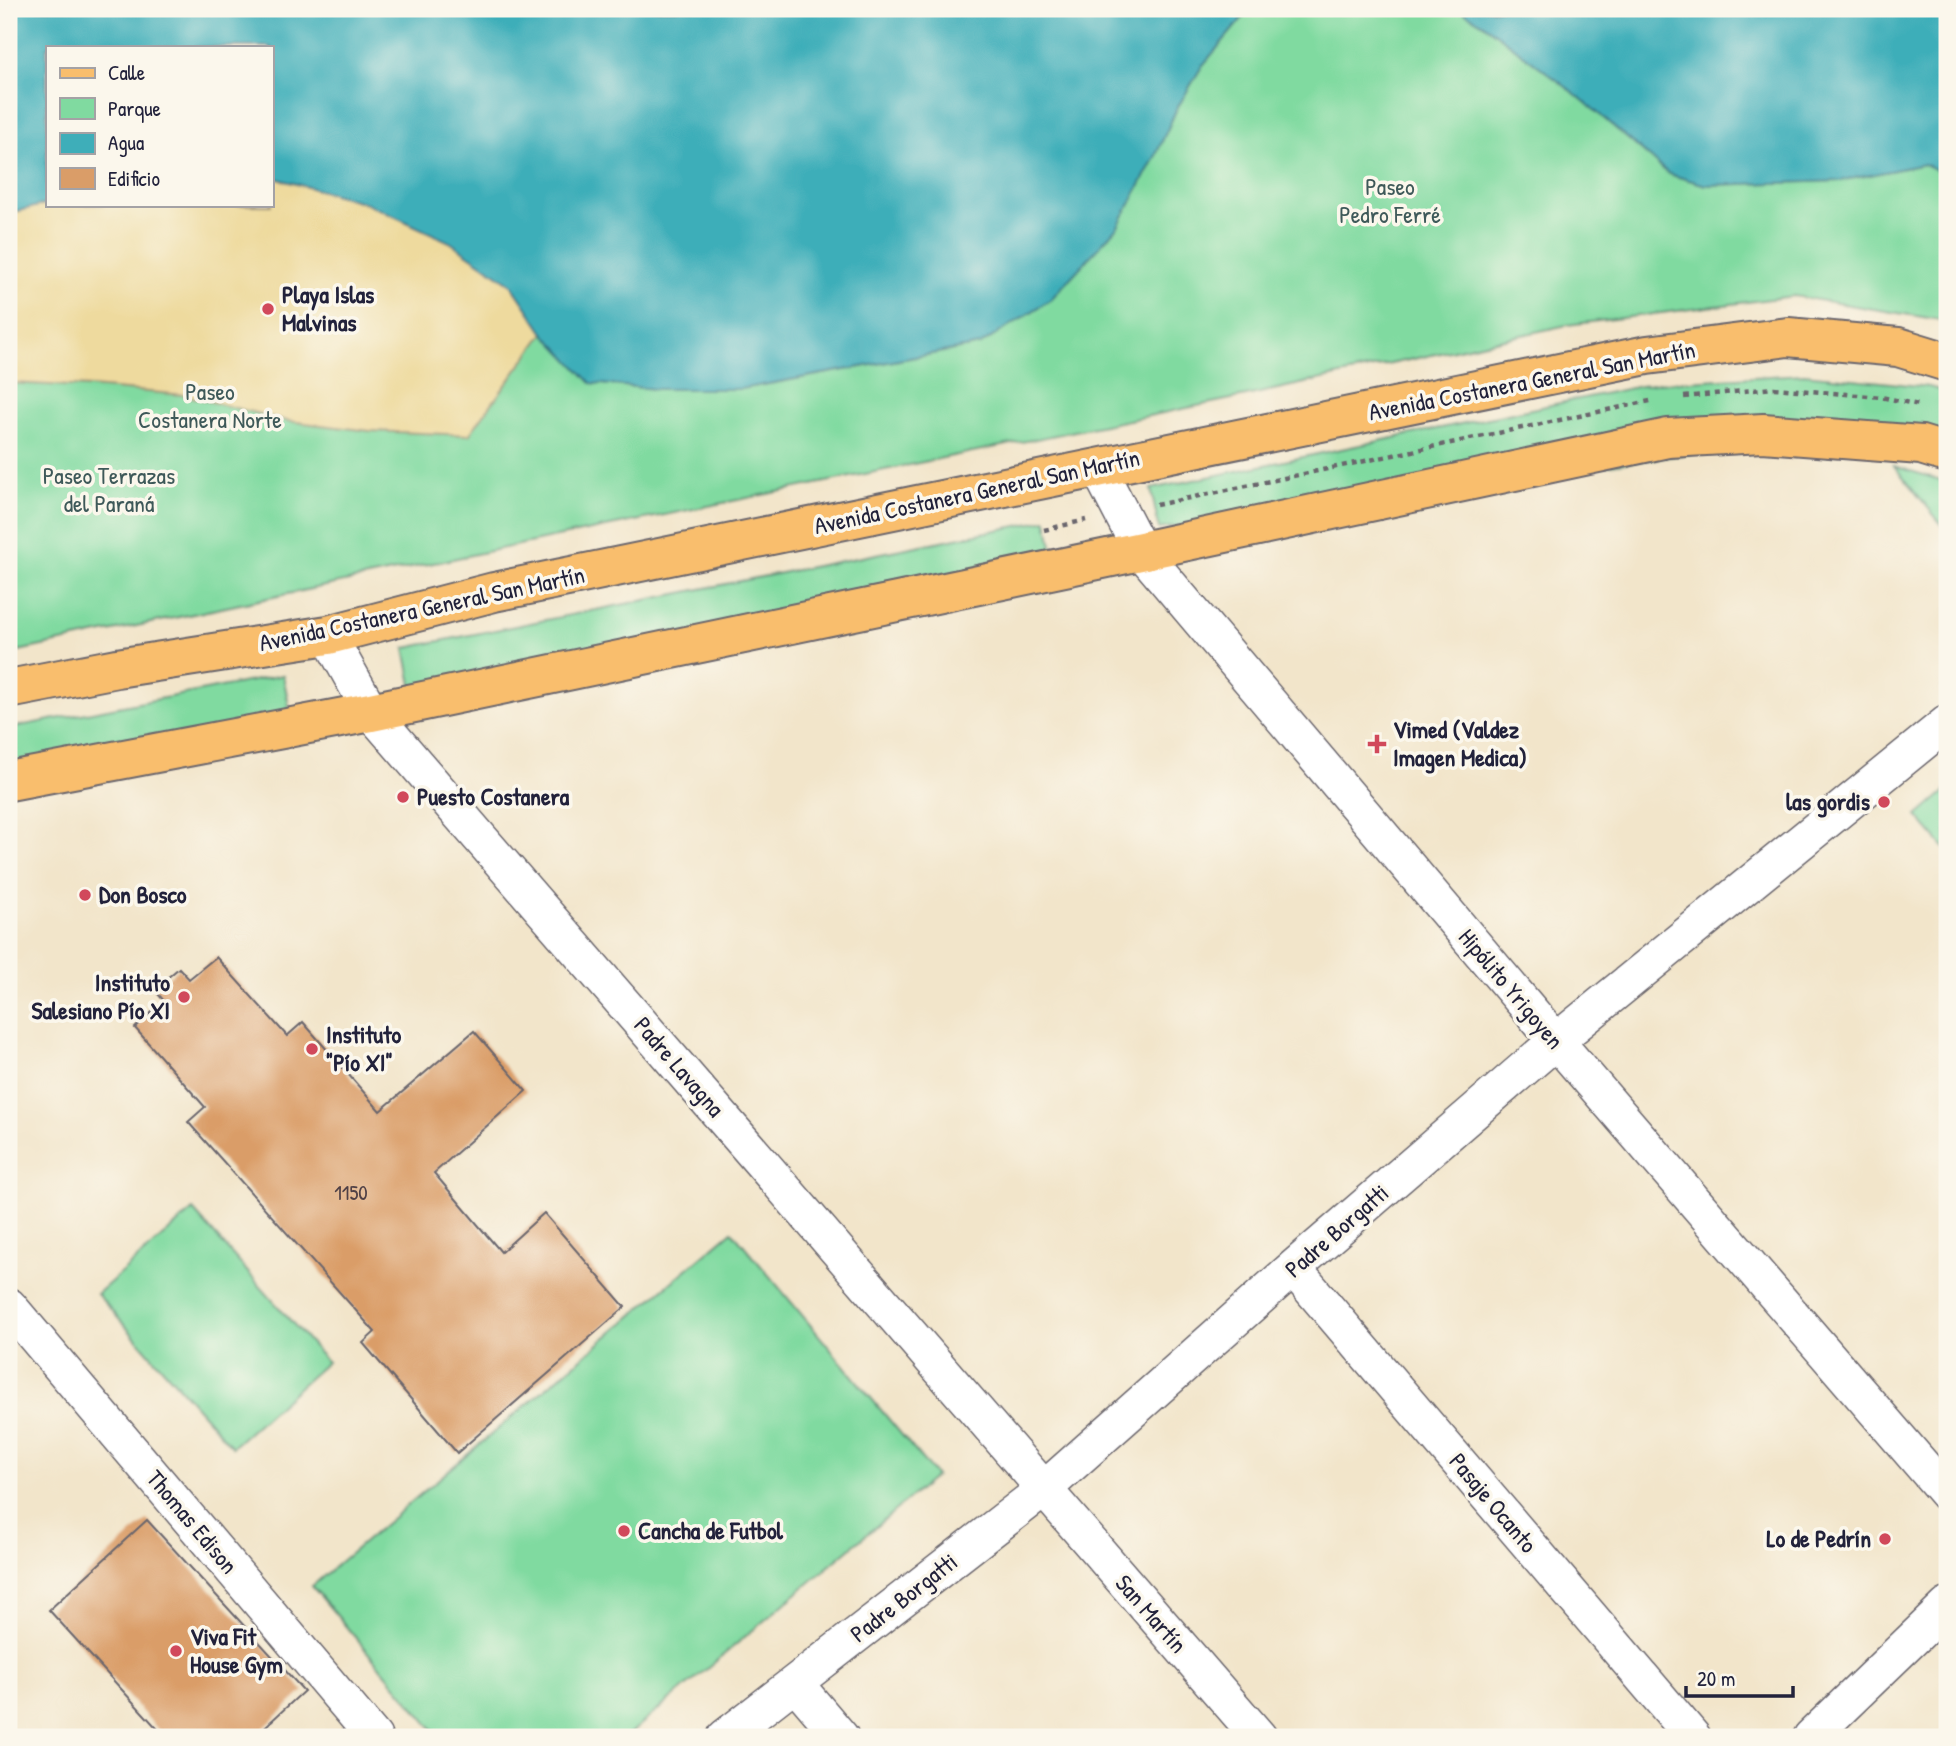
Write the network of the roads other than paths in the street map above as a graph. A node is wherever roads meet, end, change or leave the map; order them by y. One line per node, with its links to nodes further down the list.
1 (1947, 362): 3 (main road, Avenida Costanera General San Martín)
2 (1947, 453): 4 (main road)
3 (1098, 468): 4 (street, Hipólito Yrigoyen); 5 (main road, Avenida Costanera General San Martín)
4 (1141, 551): 7 (main road); 10 (street, Hipólito Yrigoyen)
5 (328, 635): 6 (main road, Avenida Costanera General San Martín); 7 (street, Padre Lavagna)
6 (9, 689)
7 (372, 712): 9 (main road); 13 (street, Padre Lavagna)
8 (1947, 723): 10 (street, Padre Borgatti)
9 (9, 781)
10 (1556, 1041): 11 (street, Padre Borgatti); 14 (street, Hipólito Yrigoyen)
11 (1293, 1268): 13 (street, Padre Borgatti); 21 (street, Pasaje Ocanto)
12 (9, 1306): 17 (street, Thomas Edison)
13 (1043, 1490): 16 (street, Padre Borgatti); 20 (street, San Martín)
14 (1947, 1494)
15 (1947, 1606): 22 (street)
16 (795, 1683): 18 (street, Padre Borgatti); 19 (street)
17 (374, 1737)
18 (724, 1737)
19 (841, 1737)
20 (1259, 1737)
21 (1693, 1737)
22 (1811, 1737)

